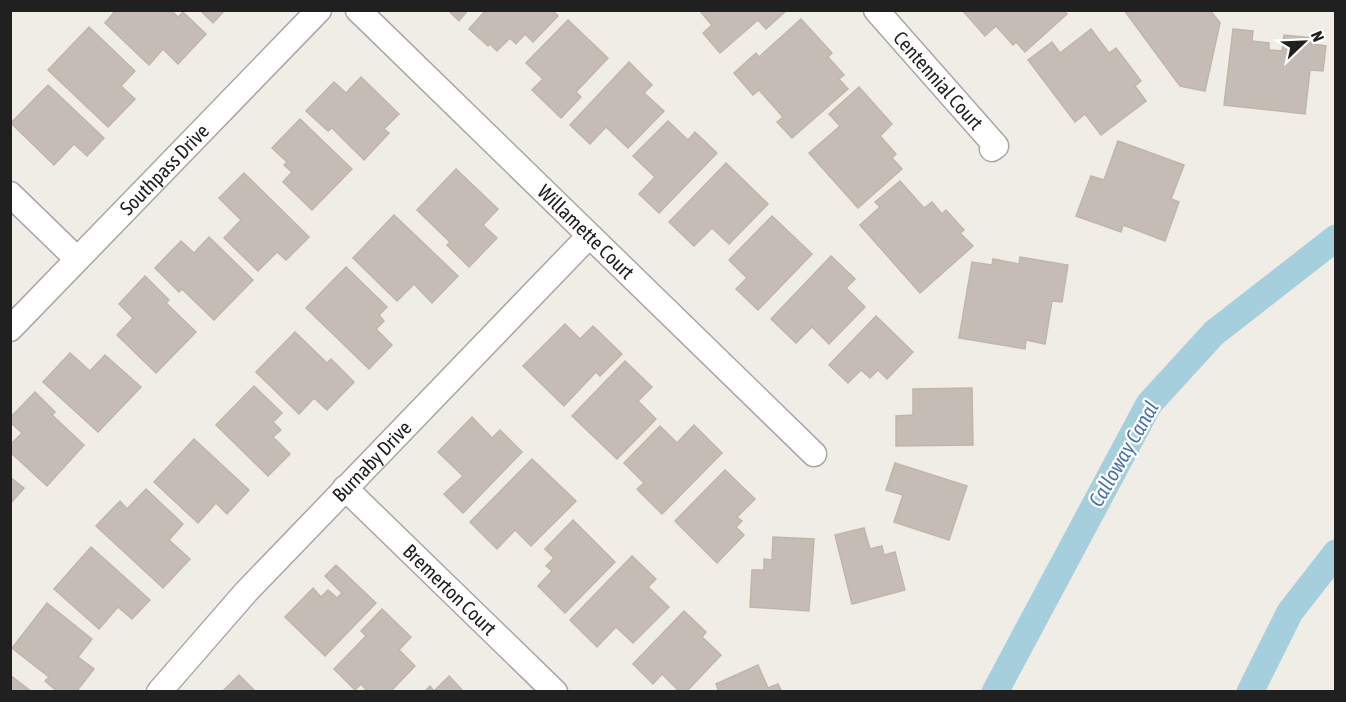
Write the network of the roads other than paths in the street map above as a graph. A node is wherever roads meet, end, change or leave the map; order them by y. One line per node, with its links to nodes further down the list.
1 (319, 10): 7 (street, Southpass Drive)
2 (358, 10): 6 (street, Willamette Court)
3 (876, 10): 4 (street, Centennial Court)
4 (992, 149)
5 (10, 194): 7 (street)
6 (589, 236): 9 (street, Willamette Court); 10 (street, Burnaby Drive)
7 (77, 259): 8 (street, Southpass Drive)
8 (10, 329)
9 (814, 454)
10 (345, 488): 11 (street, Burnaby Drive); 12 (street, Bremerton Court)
11 (159, 692)
12 (555, 692)

